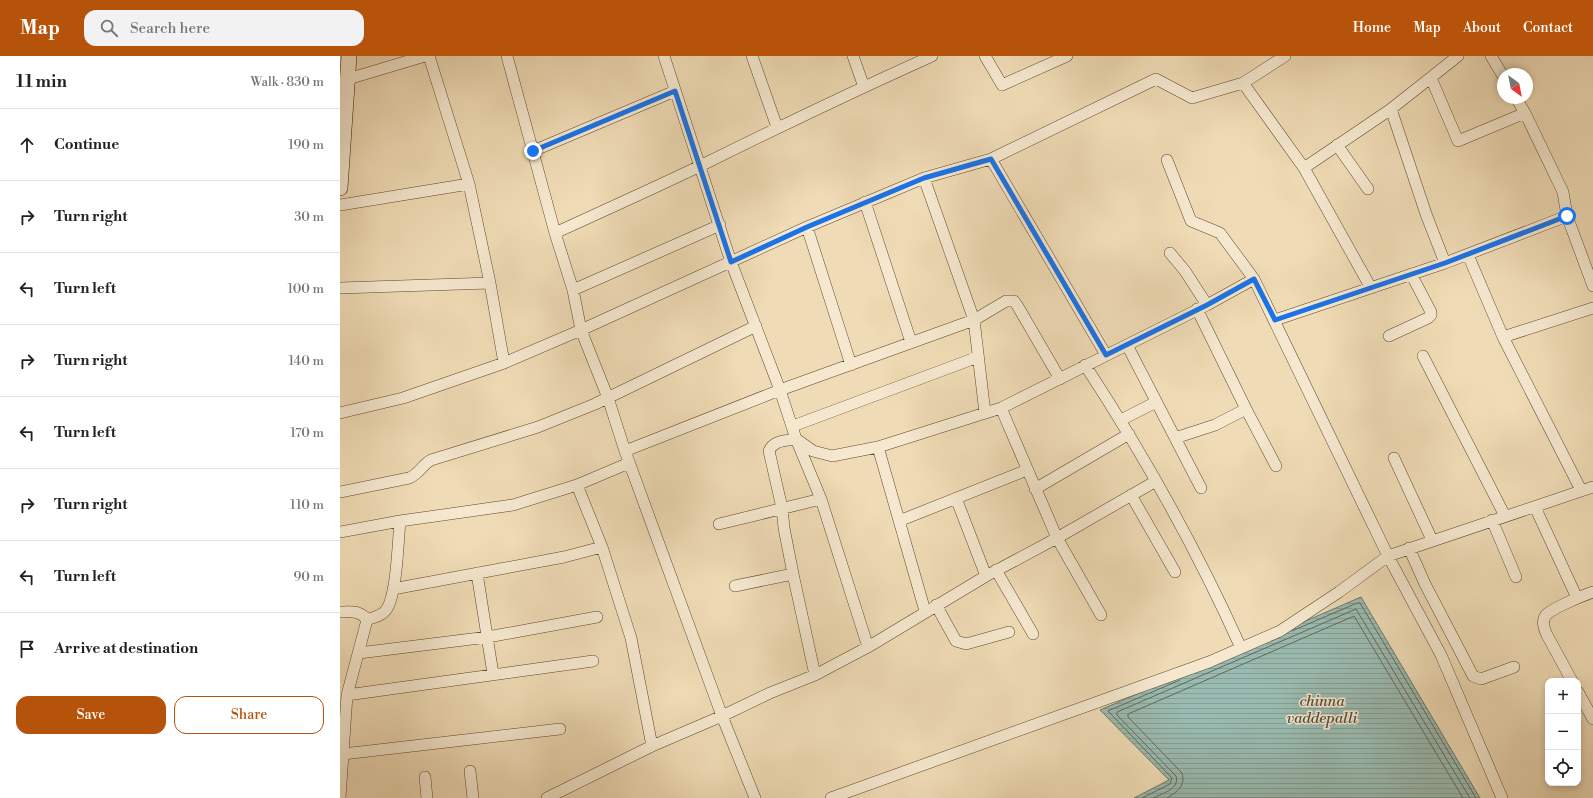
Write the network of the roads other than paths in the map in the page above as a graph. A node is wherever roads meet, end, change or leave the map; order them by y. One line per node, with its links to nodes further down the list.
1 (349, 56): 16 (main road)
2 (425, 56): 16 (street)
3 (429, 56): 31 (street)
4 (507, 56): 25 (street)
5 (664, 56): 19 (street)
6 (752, 56): 23 (street)
7 (853, 56): 18 (street)
8 (932, 56): 18 (street)
9 (985, 56): 10 (street)
10 (1067, 56)
11 (1283, 56): 17 (street)
12 (1458, 56): 15 (street)
13 (1491, 56): 14 (street)
14 (1498, 68)
15 (1431, 78): 21 (street); 22 (street)
16 (348, 79): 32 (main road)
17 (1243, 83): 26 (street); 29 (street)
18 (864, 87): 23 (street)
19 (675, 91): 25 (street); 28 (street)
20 (1520, 104): 22 (street)
21 (1391, 109): 24 (street); 43 (street)
22 (1525, 113): 36 (street)
23 (778, 127): 28 (street)
24 (1337, 145): 29 (street); 33 (street)
25 (533, 151): 39 (street)
26 (991, 159): 30 (street); 61 (street)
27 (1167, 160): 45 (street)
28 (699, 166): 37 (street); 39 (street)
29 (1304, 168): 49 (street)
30 (924, 178): 34 (street); 53 (street)
31 (469, 184): 35 (street); 46 (street)
32 (340, 188)
33 (1368, 188)
34 (866, 202): 38 (street); 59 (street)
35 (340, 205)
36 (1567, 216): 41 (street); 47 (street)
37 (720, 225): 42 (street); 50 (street)
38 (807, 227): 42 (street); 65 (street)
39 (554, 233): 50 (street)
40 (1170, 253): 51 (street)
41 (1468, 255): 43 (street); 58 (street)
42 (731, 262): 55 (street); 56 (street)
43 (1445, 263): 44 (street)
44 (1411, 274): 49 (street); 57 (street)
45 (1254, 279): 51 (street); 54 (street)
46 (490, 283): 48 (street); 64 (street)
47 (1593, 286)
48 (340, 288)
49 (1371, 288): 54 (street)
50 (573, 290): 56 (street)
51 (1202, 307): 60 (street); 72 (street)
52 (1593, 308): 58 (street)
53 (974, 320): 59 (street); 63 (street); 67 (street)
54 (1275, 320): 108 (street)
55 (756, 326): 68 (street); 69 (street)
56 (582, 330): 64 (street); 69 (street)
57 (1389, 336)
58 (1503, 337): 91 (street)
59 (910, 342): 65 (street)
60 (1127, 345): 61 (street); 70 (street)
61 (1106, 355): 66 (street)
62 (1423, 356): 98 (street)
63 (978, 357): 74 (street); 76 (street)
64 (504, 363): 73 (street)
65 (851, 365): 68 (street)
66 (1085, 365): 67 (street); 75 (street)
67 (1060, 379): 71 (street)
68 (780, 390): 76 (street); 81 (street)
69 (608, 398): 81 (street); 92 (street)
70 (1156, 402): 75 (street); 78 (street)
71 (1001, 408): 74 (street); 85 (street)
72 (1246, 409): 78 (street); 84 (street)
73 (340, 413)
74 (985, 413): 80 (street)
75 (1121, 420): 77 (street)
76 (793, 426): 79 (street)
77 (1129, 434): 86 (street); 90 (street)
78 (1175, 438): 89 (street)
79 (796, 439): 80 (street); 95 (street); 97 (street)
80 (878, 447): 101 (street)
81 (625, 451): 83 (street)
82 (1394, 458): 105 (street)
83 (629, 463): 87 (street); 137 (street)
84 (1276, 466)
85 (1027, 470): 90 (street); 94 (street)
86 (1156, 482): 93 (street); 128 (street)
87 (577, 485): 100 (street); 106 (street)
88 (1593, 486): 91 (street)
89 (1201, 488)
90 (1035, 489): 104 (street)
91 (1581, 490): 96 (street)
92 (340, 492)
93 (1131, 495): 104 (street); 109 (street)
94 (956, 498): 101 (street); 111 (street)
95 (821, 499): 97 (street); 127 (street)
96 (1535, 507): 98 (street); 117 (street)
97 (782, 508): 102 (street); 112 (street)
98 (1505, 516): 99 (street)
99 (1492, 520): 105 (street); 113 (street)
100 (400, 521): 103 (street); 115 (street)
101 (899, 521): 120 (street)
102 (719, 524)
103 (340, 532)
104 (1057, 538): 111 (street); 121 (street)
105 (1432, 540): 107 (street)
106 (602, 547): 110 (street); 140 (street)
107 (1409, 548): 108 (street); 131 (street)
108 (1388, 556): 128 (street); 151 (street)
109 (1175, 572)
110 (477, 573): 115 (street); 126 (street)
111 (991, 573): 118 (street); 125 (street)
112 (793, 574): 114 (street); 133 (street)
113 (1516, 577)
114 (735, 586)
115 (394, 589): 123 (street)
116 (1593, 592): 117 (street)
117 (1577, 598): 134 (street)
118 (936, 605): 120 (street); 124 (street)
119 (340, 612): 123 (street)
120 (925, 612): 127 (street)
121 (1101, 615)
122 (596, 617): 126 (street)
123 (367, 620): 129 (street)
124 (1009, 632)
125 (1033, 634)
126 (488, 638): 129 (street); 132 (street)
127 (868, 647): 133 (street)
128 (1241, 648): 150 (street)
129 (359, 653): 135 (street)
130 (593, 661): 132 (street)
131 (1514, 667)
132 (493, 674): 135 (street)
133 (815, 675): 137 (street)
134 (1570, 678)
135 (347, 695): 141 (street)
136 (1581, 697): 138 (street)
137 (722, 716): 140 (street); 149 (street)
138 (1593, 719)
139 (560, 729): 141 (street)
140 (652, 746): 148 (street)
141 (343, 754): 142 (street)
142 (341, 770): 145 (street)
143 (470, 771): 147 (street)
144 (425, 777): 146 (street)
145 (340, 798)
146 (427, 798)
147 (473, 798)
148 (548, 798)
149 (755, 798)
150 (831, 798)
151 (1502, 798)

